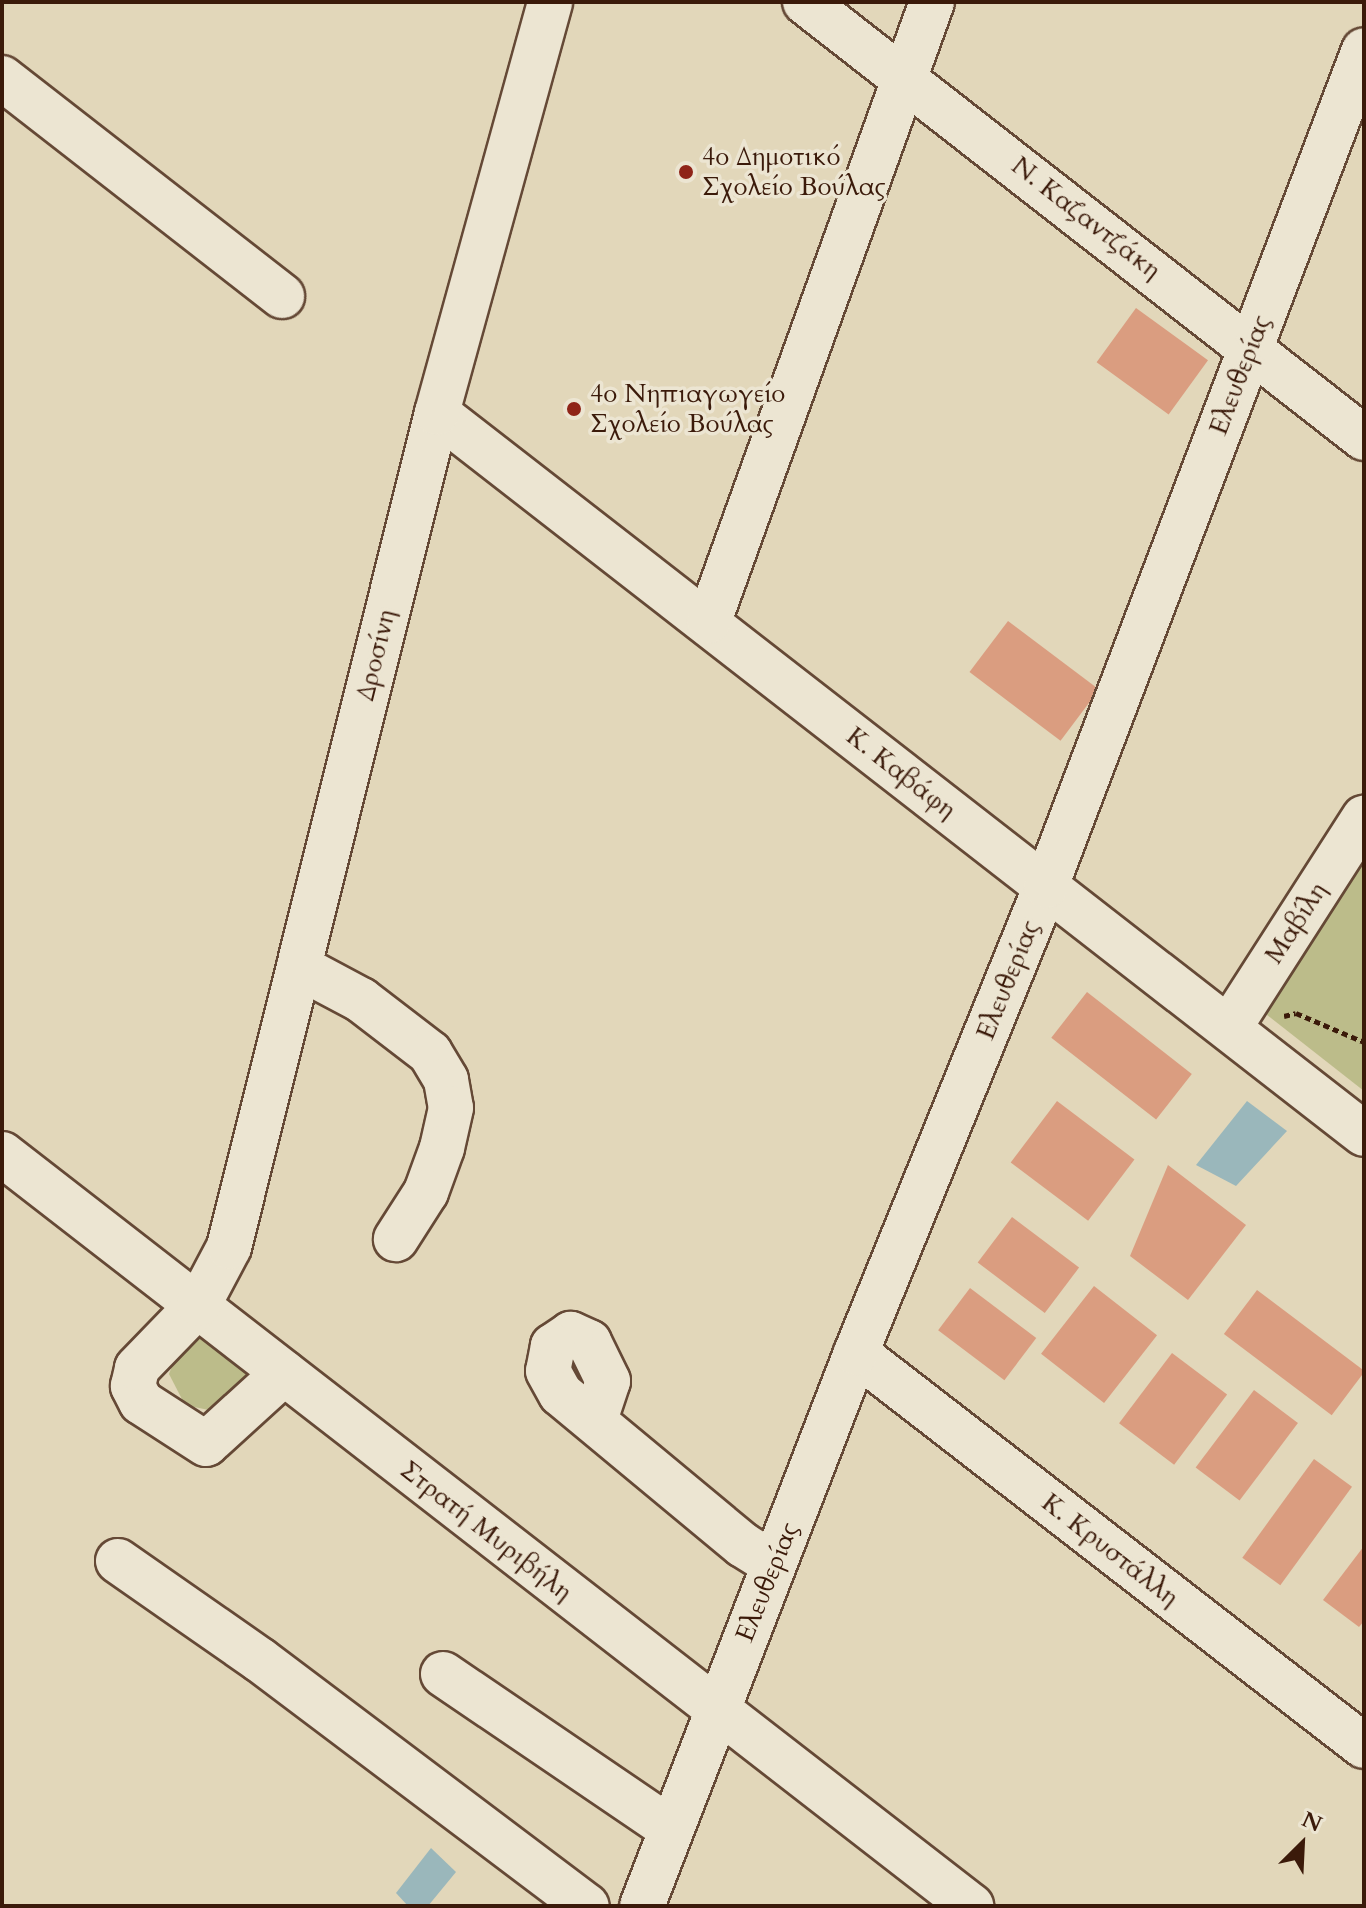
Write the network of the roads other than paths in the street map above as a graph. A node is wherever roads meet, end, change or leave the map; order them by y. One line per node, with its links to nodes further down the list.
1 (550, 2): 9 (street, Δροσίνη)
2 (805, 2): 5 (street, Ν. Καζαντζάκη)
3 (932, 2): 5 (street)
4 (1364, 50): 8 (street, Ελευθερίας)
5 (905, 77): 8 (street, Ν. Καζαντζάκη); 11 (street)
6 (2, 78): 7 (street)
7 (282, 296)
8 (1250, 347): 10 (street, Ν. Καζαντζάκη); 13 (street, Ελευθερίας)
9 (437, 413): 11 (street, Κ. Καβάφη); 14 (street, Δροσίνη)
10 (1364, 438)
11 (709, 621): 13 (street, Κ. Καβάφη)
12 (1364, 818): 15 (street, Μαβίλη)
13 (1046, 886): 15 (street, Κ. Καβάφη); 20 (street, Ελευθερίας)
14 (299, 967): 18 (street); 19 (street, Δροσίνη)
15 (1229, 1028): 16 (street, Κ. Καβάφη)
16 (1364, 1134)
17 (2, 1154): 19 (street, Στρατή Μυριβήλη)
18 (396, 1239)
19 (199, 1304): 21 (street, Στρατή Μυριβήλη); 21 (street, Δροσίνη)
20 (856, 1353): 24 (street, Ελευθερίας); 27 (street, Κ. Κρυστάλλη)
21 (284, 1373): 26 (street, Στρατή Μυριβήλη)
22 (595, 1420): 24 (street)
23 (118, 1561): 29 (street)
24 (774, 1564): 26 (street, Ελευθερίας)
25 (443, 1674): 28 (street)
26 (716, 1711): 28 (street, Ελευθερίας); 31 (street, Στρατή Μυριβήλη)
27 (1364, 1746)
28 (671, 1829): 30 (street, Ελευθερίας)
29 (587, 1906)
30 (642, 1906)
31 (971, 1906)

